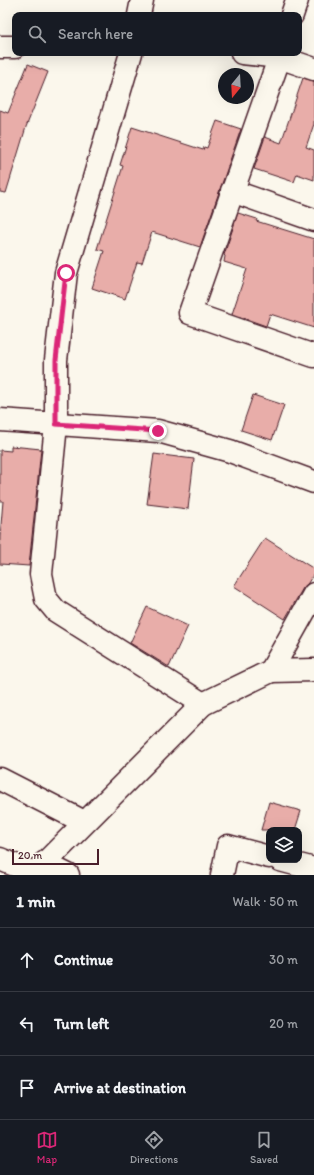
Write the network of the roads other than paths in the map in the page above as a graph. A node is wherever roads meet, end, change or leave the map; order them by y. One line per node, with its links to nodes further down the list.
1 (142, 0): 3 (street)
2 (297, 0): 4 (street)
3 (140, 12)
4 (293, 12)
5 (0, 47): 6 (street)
6 (12, 47)
7 (130, 56): 15 (street)
8 (280, 56): 11 (street)
9 (282, 56): 10 (street)
10 (314, 69)
11 (232, 191): 12 (street); 13 (street)
12 (314, 220)
13 (314, 356)
14 (0, 420): 15 (street)
15 (56, 424): 16 (street); 20 (street)
16 (314, 482)
17 (314, 594): 19 (street)
18 (314, 670): 19 (street)
19 (271, 671): 20 (street)
20 (203, 704): 22 (street)
21 (0, 779): 22 (street)
22 (84, 822): 27 (street)
23 (266, 856): 29 (street)
24 (0, 859): 27 (street)
25 (291, 863): 26 (street)
26 (314, 869)
27 (37, 871): 28 (street)
28 (68, 875)
29 (222, 875)

